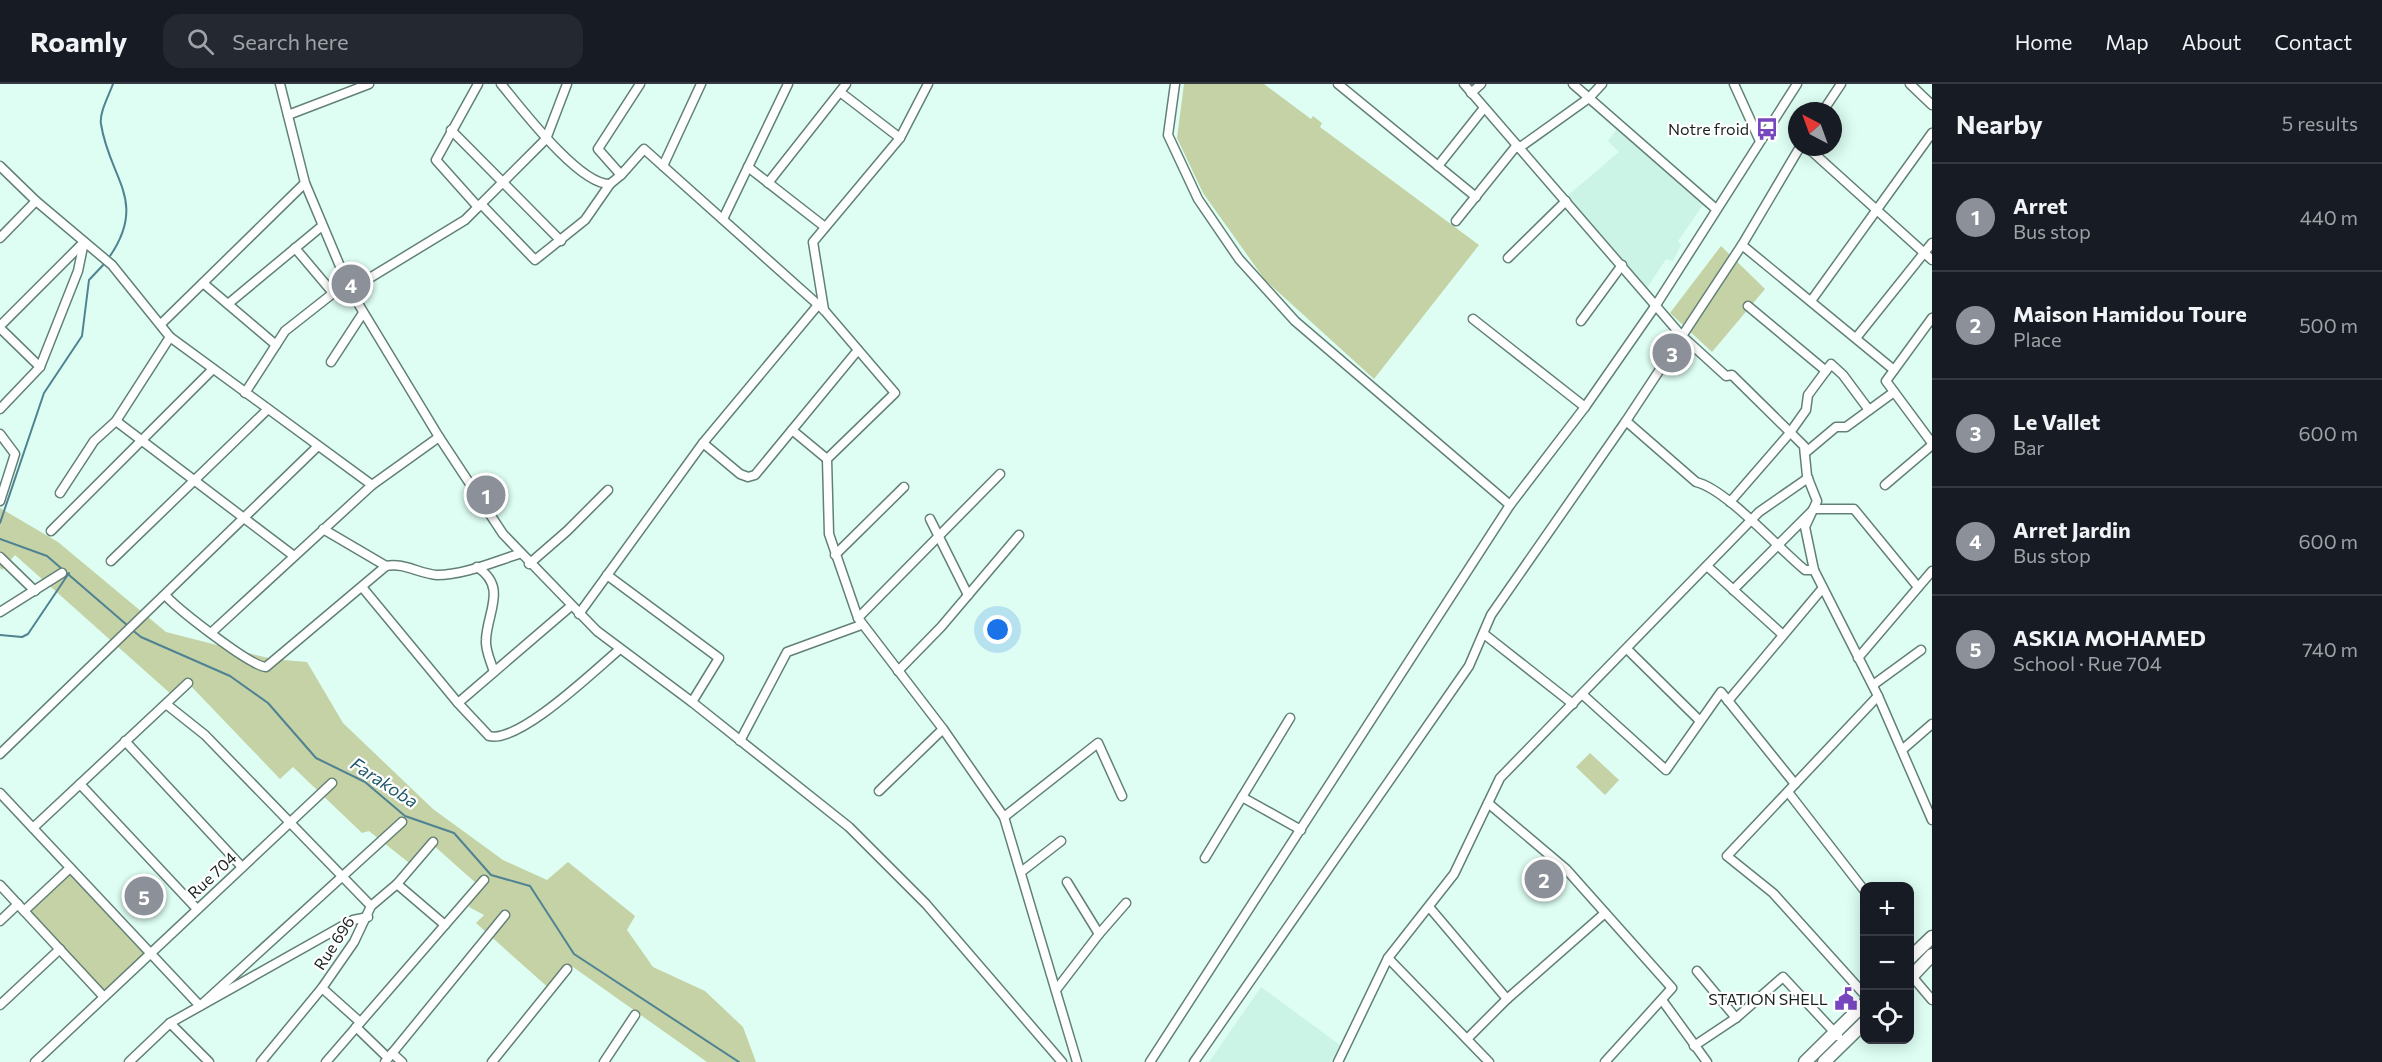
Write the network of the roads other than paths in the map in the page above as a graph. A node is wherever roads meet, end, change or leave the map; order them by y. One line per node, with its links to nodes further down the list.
1 (280, 84): 26 (street)
2 (369, 84): 26 (street)
3 (478, 84): 27 (street)
4 (501, 84): 30 (street)
5 (567, 84): 30 (street)
6 (640, 84): 40 (street)
7 (701, 84): 36 (street)
8 (788, 84): 38 (street)
9 (928, 84): 29 (street)
10 (1175, 84): 118 (street)
11 (1338, 84): 37 (street)
12 (1464, 84): 21 (street)
13 (1481, 84): 21 (street)
14 (1573, 84): 22 (street)
15 (1602, 84): 22 (street)
16 (1734, 84): 31 (street)
17 (1797, 84): 31 (street)
18 (1841, 84): 24 (street)
19 (1910, 84): 23 (street)
20 (843, 88): 29 (street); 44 (street)
21 (1472, 93): 25 (street)
22 (1588, 98): 32 (street); 50 (street)
23 (1930, 100)
24 (1829, 102)
25 (1484, 108): 32 (street); 37 (street)
26 (288, 115): 43 (street)
27 (451, 130): 42 (street); 49 (street)
28 (1932, 133): 51 (street)
29 (900, 138): 55 (street)
30 (546, 139): 42 (street); 45 (street)
31 (1759, 139): 50 (street)
32 (1518, 147): 46 (street); 48 (street)
33 (1795, 156): 60 (street)
34 (1817, 156): 51 (street)
35 (0, 166): 39 (street)
36 (663, 166): 40 (street); 52 (street)
37 (1438, 166): 46 (street)
38 (748, 167): 44 (street); 52 (street)
39 (8, 174): 41 (street); 47 (street)
40 (621, 175): 45 (street)
41 (0, 182)
42 (503, 182): 49 (street); 57 (street)
43 (305, 183): 54 (street); 66 (street)
44 (768, 183): 55 (street)
45 (610, 184): 57 (street)
46 (1476, 197): 53 (street)
47 (36, 201): 56 (street); 58 (street)
48 (1566, 201): 63 (street); 65 (street)
49 (479, 206): 57 (street); 67 (street)
50 (1716, 209): 71 (street)
51 (1877, 209): 62 (street); 69 (street)
52 (723, 219): 73 (street)
53 (1456, 221)
54 (322, 226): 61 (street); 67 (street)
55 (825, 227): 73 (street)
56 (0, 238)
57 (561, 241)
58 (84, 242): 78 (street); 79 (street); 86 (street)
59 (1932, 243): 62 (street)
60 (1742, 245): 69 (street); 80 (street)
61 (295, 248): 68 (street); 70 (street)
62 (1924, 253): 64 (street); 82 (street)
63 (1508, 258)
64 (1932, 260)
65 (1622, 265): 71 (street); 77 (street)
66 (203, 283): 70 (street); 78 (street)
67 (348, 287): 68 (street); 74 (street)
68 (333, 293): 83 (street)
69 (1811, 301): 82 (street)
70 (228, 304): 83 (street)
71 (1656, 305): 80 (street); 92 (street)
72 (1748, 306): 88 (street)
73 (821, 308): 84 (street); 103 (street)
74 (363, 313): 85 (street); 101 (street)
75 (1932, 318): 89 (street)
76 (1473, 319): 92 (street)
77 (1581, 321)
78 (161, 324): 81 (street)
79 (0, 327): 86 (street)
80 (1681, 335): 97 (street); 99 (street)
81 (170, 337): 87 (street); 96 (street)
82 (1856, 338): 89 (street)
83 (276, 345): 91 (street)
84 (858, 350): 98 (street); 107 (street)
85 (331, 362)
86 (40, 367): 93 (street)
87 (213, 369): 91 (street); 102 (street)
88 (1826, 370): 95 (street); 99 (street)
89 (1894, 370): 90 (street)
90 (1894, 392): 95 (street); 104 (street)
91 (245, 393): 94 (street)
92 (1585, 407): 118 (street)
93 (0, 409)
94 (268, 409): 105 (street); 110 (street)
95 (1869, 410): 106 (street)
96 (116, 421): 102 (street); 115 (street)
97 (1626, 421): 117 (street); 153 (street)
98 (792, 430): 103 (street); 107 (street)
99 (1791, 432): 106 (street); 117 (street)
100 (0, 434): 116 (street)
101 (439, 437): 112 (street); 128 (street)
102 (142, 440): 110 (street); 124 (street)
103 (703, 443): 140 (street)
104 (1932, 444): 111 (street)
105 (318, 446): 112 (street); 120 (street)
106 (1805, 453): 109 (street)
107 (826, 459): 129 (street)
108 (1000, 474): 126 (street)
109 (1808, 478): 119 (street); 122 (street)
110 (194, 480): 120 (street); 132 (street)
111 (1885, 484)
112 (372, 485): 123 (street)
113 (904, 487): 129 (street)
114 (608, 490): 133 (street)
115 (60, 493)
116 (0, 501)
117 (1730, 502): 122 (street)
118 (1510, 505): 192 (street)
119 (1814, 509): 127 (street); 137 (street); 142 (street)
120 (245, 518): 130 (street); 147 (street)
121 (930, 519): 126 (street)
122 (1750, 521): 127 (street); 135 (street)
123 (323, 529): 130 (street); 134 (street)
124 (51, 531)
125 (1019, 535): 146 (street)
126 (939, 536): 146 (street); 151 (street)
127 (1778, 548): 137 (street); 144 (street)
128 (519, 554): 133 (street); 136 (street)
129 (835, 555): 151 (street)
130 (294, 556): 152 (street)
131 (0, 557): 145 (street)
132 (111, 561)
133 (529, 564): 148 (street)
134 (386, 566): 136 (street); 141 (street)
135 (1707, 566): 144 (street); 156 (street)
136 (477, 567): 160 (street)
137 (1814, 570): 143 (street)
138 (1932, 571): 142 (street)
139 (62, 573): 145 (street)
140 (607, 575): 150 (street); 166 (street)
141 (362, 587): 152 (street); 167 (street)
142 (1918, 587): 158 (street)
143 (1822, 589): 154 (street); 158 (street)
144 (1733, 590): 154 (street)
145 (35, 591): 149 (street)
146 (968, 595): 159 (street)
147 (166, 596): 152 (street); 177 (street)
148 (571, 606): 150 (street); 160 (street)
149 (0, 612)
150 (579, 614): 155 (street)
151 (860, 622): 159 (street); 175 (street)
152 (212, 632)
153 (1484, 634): 169 (street); 259 (street)
154 (1783, 635): 165 (street)
155 (620, 649): 166 (street); 167 (street)
156 (1627, 649): 163 (street); 171 (street)
157 (1921, 650): 162 (street)
158 (1858, 658): 162 (street)
159 (898, 671): 173 (street)
160 (494, 672): 167 (street)
161 (188, 683): 168 (street)
162 (1873, 685): 164 (street)
163 (1582, 694): 169 (street); 171 (street)
164 (1878, 696): 176 (street); 180 (street)
165 (1728, 701): 171 (street); 180 (street)
166 (692, 702): 175 (street)
167 (458, 703)
168 (166, 704): 174 (street); 190 (street)
169 (1573, 704): 186 (street)
170 (1290, 718): 185 (street)
171 (1700, 721)
172 (1932, 724): 176 (street)
173 (943, 729): 181 (street); 187 (street)
174 (125, 741): 179 (street); 196 (street)
175 (740, 741): 256 (street)
176 (1902, 750): 188 (street)
177 (0, 754)
178 (332, 783): 190 (street, Rue 704)
179 (80, 784): 191 (street); 209 (street)
180 (1795, 784): 182 (street)
181 (879, 791)
182 (1788, 792): 204 (street); 230 (street)
183 (0, 793): 191 (street)
184 (1122, 796): 187 (street)
185 (1242, 797): 192 (street); 195 (street)
186 (1488, 803): 208 (street); 210 (street)
187 (1004, 816): 198 (street)
188 (1932, 820)
189 (402, 822): 199 (street)
190 (289, 824): 196 (street, Rue 704); 199 (street)
191 (33, 828): 197 (street)
192 (1301, 830): 258 (street)
193 (1061, 841): 198 (street)
194 (433, 842): 202 (street, Rue 696)
195 (1205, 858)
196 (242, 867): 209 (street, Rue 704)
197 (70, 868): 207 (street); 219 (street)
198 (1021, 872): 229 (street)
199 (344, 876): 206 (street); 236 (street)
200 (484, 880): 214 (street)
201 (1067, 882): 215 (street)
202 (396, 884): 206 (street, Rue 696); 214 (street)
203 (0, 885): 207 (street)
204 (1860, 885)
205 (1126, 903): 215 (street)
206 (371, 906): 212 (street, Rue 696)
207 (21, 908): 213 (street); 217 (street)
208 (1430, 908): 222 (street); 232 (street)
209 (197, 909): 219 (street, Rue 704)
210 (1605, 913): 232 (street); 233 (street)
211 (505, 915): 247 (street)
212 (368, 917): 228 (street, Rue 696); 236 (street)
213 (0, 921)
214 (445, 925): 241 (street)
215 (1098, 934): 229 (street)
216 (1932, 937): 218 (main road)
217 (60, 949): 231 (street); 235 (street)
218 (1914, 952)
219 (150, 954): 231 (street, Rue 704); 236 (street)
220 (1932, 955): 223 (main road)
221 (1914, 957): 223 (street)
222 (1389, 958): 244 (street); 260 (street)
223 (1922, 964): 226 (main road)
224 (567, 969): 255 (street)
225 (1697, 971): 239 (street)
226 (1914, 972)
227 (1914, 980): 234 (street)
228 (322, 988): 241 (street); 252 (street, Rue 696)
229 (1056, 990): 257 (street)
230 (1860, 990)
231 (104, 997): 249 (street, Rue 704)
232 (1507, 999): 244 (street)
233 (1662, 1000): 246 (street); 262 (street)
234 (1932, 1000)
235 (0, 1005)
236 (200, 1006): 240 (street)
237 (1860, 1008): 243 (main road)
238 (635, 1015): 248 (street)
239 (1736, 1018): 243 (street); 246 (street)
240 (170, 1023): 250 (street); 251 (street)
241 (358, 1025): 247 (street); 253 (street)
242 (1860, 1027): 245 (main road)
243 (1835, 1033): 245 (street); 264 (main road)
244 (1467, 1039): 261 (street)
245 (1844, 1043): 265 (main road)
246 (1694, 1046): 263 (street)
247 (388, 1058): 254 (street)
248 (607, 1061)
249 (35, 1062)
250 (129, 1062)
251 (209, 1062)
252 (261, 1062)
253 (326, 1062)
254 (402, 1062)
255 (492, 1062)
256 (1062, 1062)
257 (1077, 1062)
258 (1150, 1062)
259 (1194, 1062)
260 (1338, 1062)
261 (1489, 1062)
262 (1605, 1062)
263 (1707, 1062)
264 (1805, 1062)
265 (1824, 1062)

